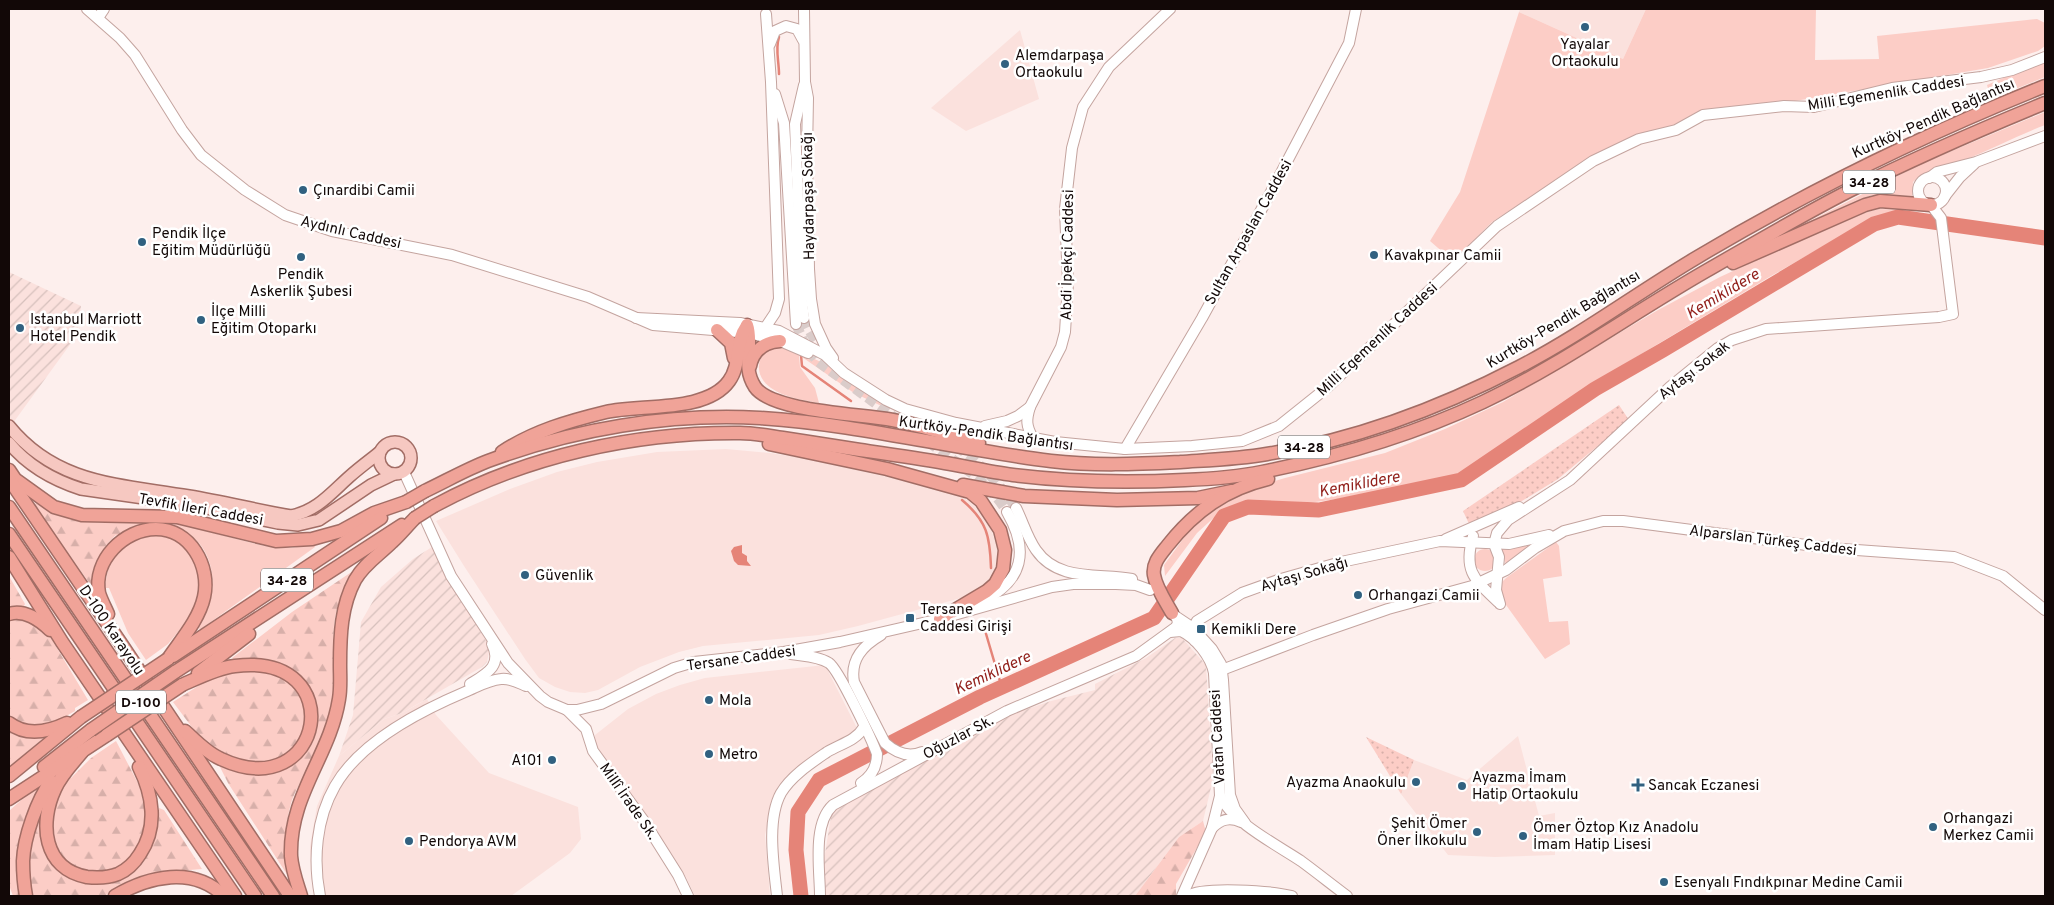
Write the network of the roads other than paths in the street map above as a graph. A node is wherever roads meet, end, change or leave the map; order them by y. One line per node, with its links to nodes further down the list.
1 (87, 9): 5 (street, Aydınlı Caddesi)
2 (1170, 9): 30 (street, Abdi İpekçi Caddesi)
3 (1356, 9): 38 (street, Sultan Arpaslan Caddesi)
4 (804, 10): 7 (street, Haydarpaşa Sokağı)
5 (101, 13): 23 (street, Aydınlı Caddesi)
6 (766, 14): 8 (street)
7 (804, 44): 8 (street); 13 (street, Haydarpaşa Sokağı)
8 (769, 48): 12 (street)
9 (2045, 51): 11 (street, Milli Egemenlik Caddesi)
10 (2045, 57): 11 (street, Milli Egemenlik Caddesi)
11 (2029, 63): 37 (street, Milli Egemenlik Caddesi)
12 (771, 82): 13 (street); 26 (street)
13 (805, 82): 28 (street, Haydarpaşa Sokağı)
14 (2045, 86): 41 (highway, Kurtköy-Pendik Bağlantısı / 34-28)
15 (2045, 103): 22 (highway, Kurtköy-Pendik Bağlantısı / 34-28)
16 (2045, 136): 17 (street)
17 (1976, 162): 18 (street); 19 (street)
18 (1929, 178): 19 (street); 20 (street)
19 (1944, 198): 20 (street); 21 (street)
20 (1931, 205): 21 (street); 22 (highway)
21 (1941, 218): 46 (street, Aytaşı Sokak)
22 (1700, 275): 34 (highway, Kurtköy-Pendik Bağlantısı / 34-28)
23 (636, 318): 24 (street, Aydınlı Caddesi); 25 (street, Aydınlı Caddesi)
24 (718, 330): 25 (street, Aydınlı Caddesi); 27 (highway)
25 (746, 330): 26 (street, Aydınlı Caddesi); 27 (highway); 29 (highway)
26 (771, 335): 28 (street, Aydınlı Caddesi); 28 (street, Aydınlı Caddesi); 29 (highway)
27 (735, 370): 40 (highway)
28 (844, 373): 32 (street, Aydınlı Caddesi)
29 (750, 374): 41 (highway)
30 (1030, 407): 32 (street); 35 (street)
31 (9, 426): 39 (main road, Tevfik İleri Caddesi)
32 (972, 426): 35 (street, Aydınlı Caddesi)
33 (707, 435): 34 (highway, Kurtköy-Pendik Bağlantısı / 34-28); 42 (highway); 50 (highway, Kurtköy-Pendik Bağlantısı / 34-28, bridge)
34 (1393, 437): 47 (highway)
35 (1033, 438): 38 (street, Aydınlı Caddesi)
36 (9, 443): 44 (main road, Tevfik İleri Caddesi)
37 (1192, 446): 38 (street, Aydınlı Caddesi)
38 (1125, 449)
39 (380, 452): 44 (main road); 44 (main road)
40 (486, 462): 41 (highway, Kurtköy-Pendik Bağlantısı / 34-28); 48 (highway, Kurtköy-Pendik Bağlantısı / 34-28, bridge)
41 (1054, 462)
42 (887, 469): 47 (highway); 66 (highway)
43 (9, 470): 48 (highway)
44 (399, 473): 67 (street)
45 (9, 479): 72 (highway)
46 (1558, 489): 51 (street); 56 (street)
47 (1232, 491): 61 (highway)
48 (406, 502): 75 (highway, Kurtköy-Pendik Bağlantısı / 34-28)
49 (9, 507): 103 (highway, D-100 Karayolu / D-100)
50 (415, 518): 59 (highway, Kurtköy-Pendik Bağlantısı / 34-28); 105 (highway)
51 (1483, 524): 54 (street); 55 (street)
52 (1564, 531): 56 (street); 58 (street, Alparslan Türkeş Caddesi); 62 (street, Alparslan Türkeş Caddesi)
53 (9, 534): 102 (highway, D-100 Karayolu / D-100)
54 (1440, 542): 55 (street); 68 (street, Aytaşı Sokağı)
55 (1471, 542): 56 (street); 60 (street)
56 (1494, 544): 58 (street)
57 (9, 557): 71 (highway)
58 (1498, 573): 60 (street); 60 (street)
59 (319, 580): 77 (highway); 89 (highway, Kurtköy-Pendik Bağlantısı / 34-28, bridge)
60 (1478, 583): 76 (street)
61 (1153, 586): 64 (street, Tersane Caddesi); 64 (street); 65 (highway)
62 (2045, 610)
63 (9, 614): 71 (highway)
64 (957, 614): 66 (street, Tersane Caddesi)
65 (1175, 616): 68 (street); 70 (street)
66 (940, 619): 69 (street, Tersane Caddesi)
67 (482, 624): 78 (street); 79 (street)
68 (1195, 625): 73 (street); 76 (street)
69 (891, 630): 74 (street, Tersane Caddesi); 84 (street)
70 (1170, 632): 73 (street, Vatan Caddesi); 85 (street, Oğuzlar Sk.)
71 (62, 642): 86 (highway)
72 (120, 642): 75 (highway); 82 (highway)
73 (1195, 642): 76 (street, Vatan Caddesi)
74 (784, 652): 80 (street, Tersane Caddesi); 84 (street)
75 (168, 660): 81 (highway, 34-28, bridge)
76 (1218, 672): 90 (street, Vatan Caddesi); 93 (street)
77 (182, 686): 82 (highway); 87 (highway, bridge)
78 (529, 687): 79 (street); 80 (street)
79 (448, 699): 106 (street)
80 (567, 710): 107 (street, Millî İrade Sk.)
81 (81, 717): 83 (highway); 88 (highway, 34-28)
82 (171, 720): 104 (highway)
83 (9, 723)
84 (869, 729): 85 (street); 92 (street); 108 (street)
85 (963, 734): 92 (street, Oğuzlar Sk.)
86 (129, 740): 87 (highway); 101 (highway)
87 (82, 752): 91 (highway); 98 (highway)
88 (9, 776)
89 (9, 795)
90 (1220, 796): 93 (street, Vatan Caddesi); 94 (street)
91 (9, 799)
92 (838, 801): 109 (street, Oğuzlar Sk.)
93 (1245, 823): 94 (street); 96 (street, Vatan Caddesi)
94 (1212, 828): 95 (street)
95 (1194, 869): 97 (street); 110 (street)
96 (1328, 882): 113 (street); 114 (street, Vatan Caddesi)
97 (1216, 891): 111 (street); 112 (street)
98 (26, 896)
99 (116, 896): 100 (highway)
100 (224, 896)
101 (235, 896)
102 (255, 896)
103 (273, 896)
104 (290, 896)
105 (301, 896)
106 (320, 896)
107 (688, 896)
108 (776, 896)
109 (820, 896)
110 (1182, 896)
111 (1187, 896)
112 (1292, 896)
113 (1334, 896)
114 (1347, 896)

